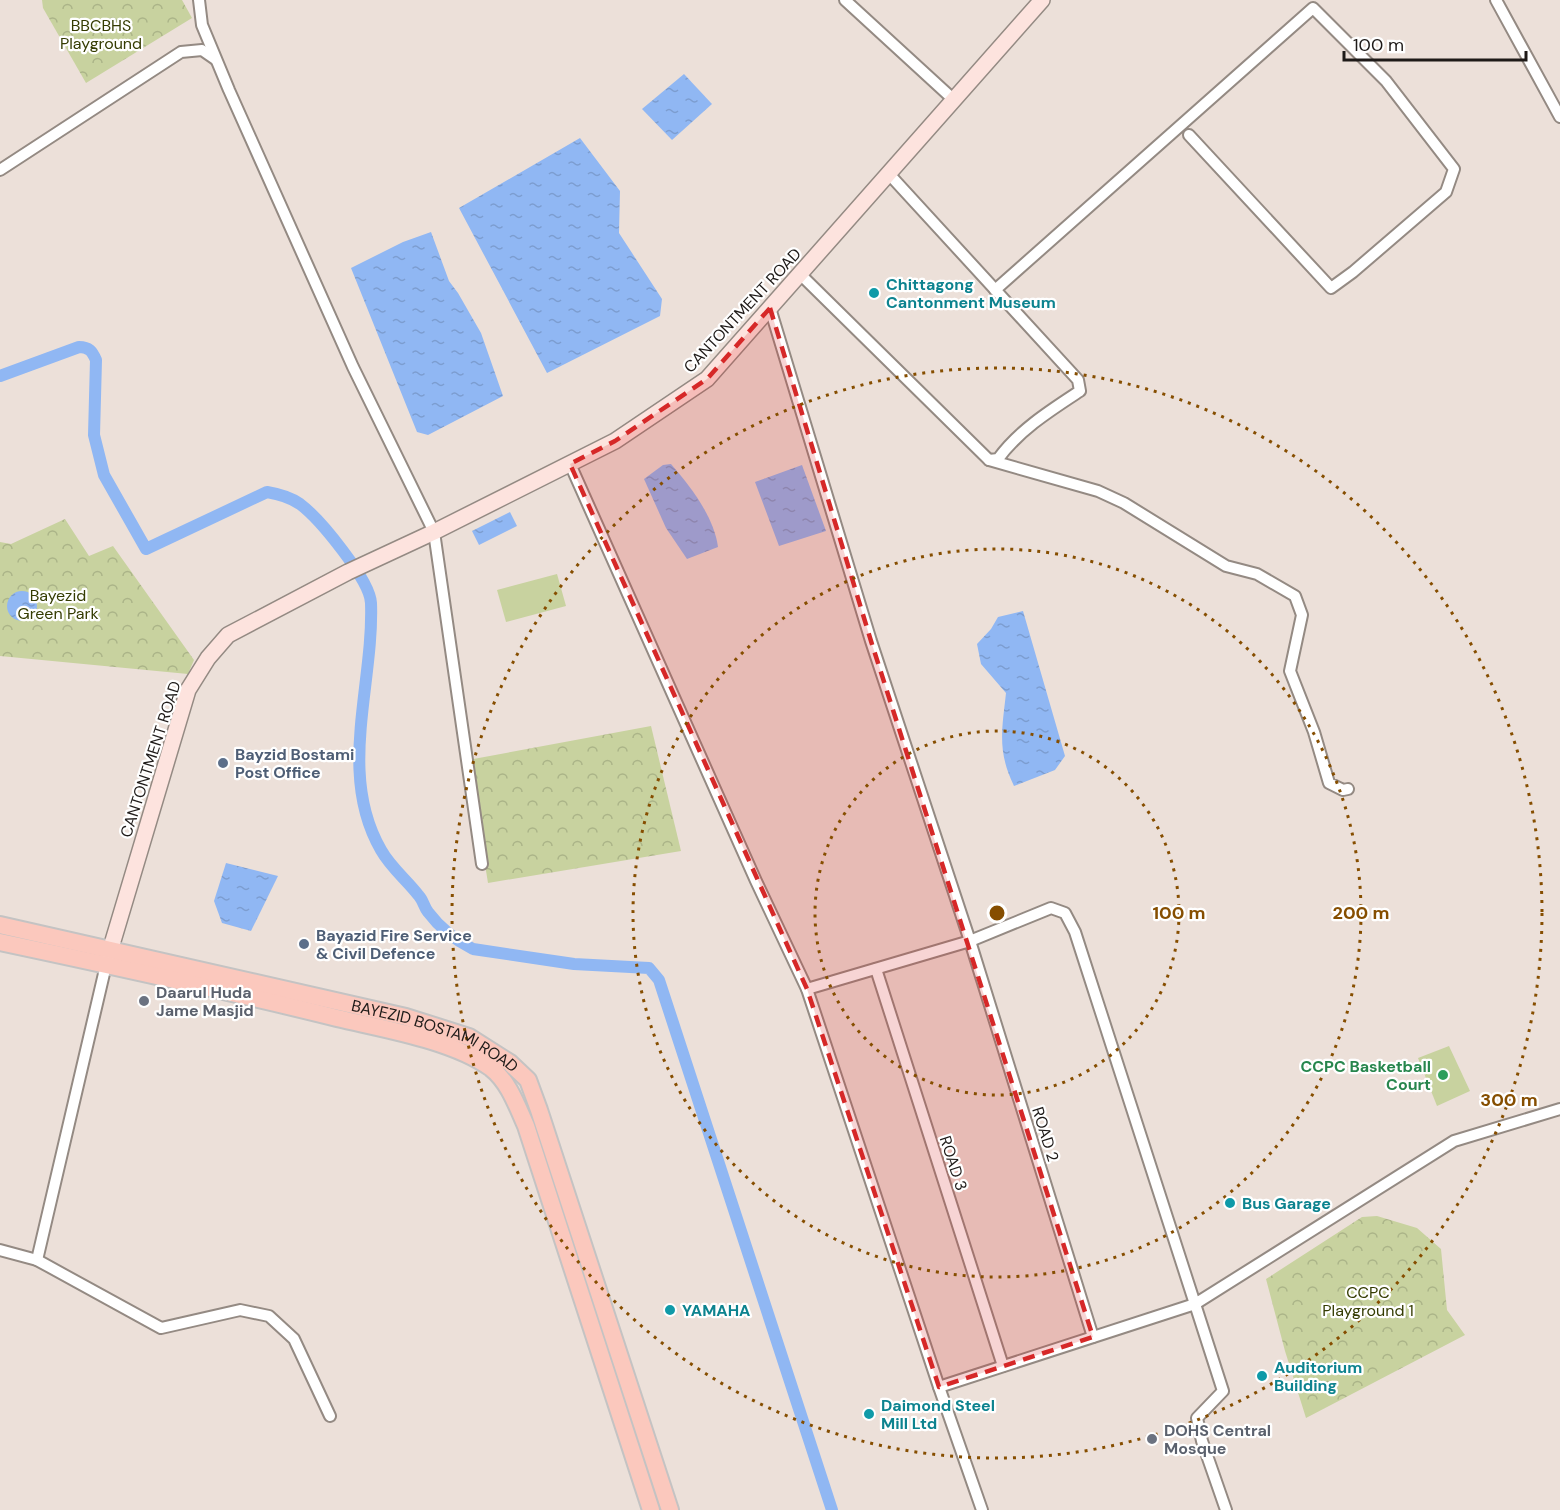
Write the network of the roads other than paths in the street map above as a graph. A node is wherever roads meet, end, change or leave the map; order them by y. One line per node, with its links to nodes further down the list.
1 (200, 0): 5 (street)
2 (845, 0): 6 (street)
3 (1496, 0): 7 (street)
4 (1038, 2): 6 (street, CANTONTMENT ROAD)
5 (217, 61): 9 (street); 16 (street)
6 (954, 100): 10 (street, CANTONTMENT ROAD)
7 (1560, 117)
8 (1189, 135): 12 (street)
9 (0, 170)
10 (889, 174): 11 (street, CANTONTMENT ROAD); 12 (street)
11 (800, 274): 13 (street, CANTONTMENT ROAD); 14 (street)
12 (995, 290): 14 (street)
13 (770, 308): 15 (street, CANTONTMENT ROAD); 20 (street, ROAD 2)
14 (989, 460): 17 (street)
15 (570, 464): 16 (street, CANTONTMENT ROAD); 24 (street)
16 (434, 532): 18 (street); 22 (street, CANTONTMENT ROAD)
17 (1348, 789)
18 (482, 864)
19 (0, 925): 22 (main road, BAYEZID BOSTAMI ROAD)
20 (970, 941): 23 (street); 28 (street); 29 (street, ROAD 2)
21 (0, 942): 22 (main road, BAYEZID BOSTAMI ROAD)
22 (108, 957): 27 (street); 33 (main road, BAYEZID BOSTAMI ROAD); 34 (main road, BAYEZID BOSTAMI ROAD)
23 (876, 969): 24 (street); 30 (street, ROAD 3)
24 (807, 989): 31 (street)
25 (1560, 1109): 28 (street)
26 (0, 1250): 27 (street)
27 (37, 1260): 32 (street)
28 (1194, 1304): 29 (street); 36 (street)
29 (1093, 1336): 30 (street)
30 (1003, 1366): 31 (street)
31 (939, 1387): 35 (street)
32 (330, 1416)
33 (651, 1510)
34 (670, 1510)
35 (982, 1510)
36 (1226, 1510)

